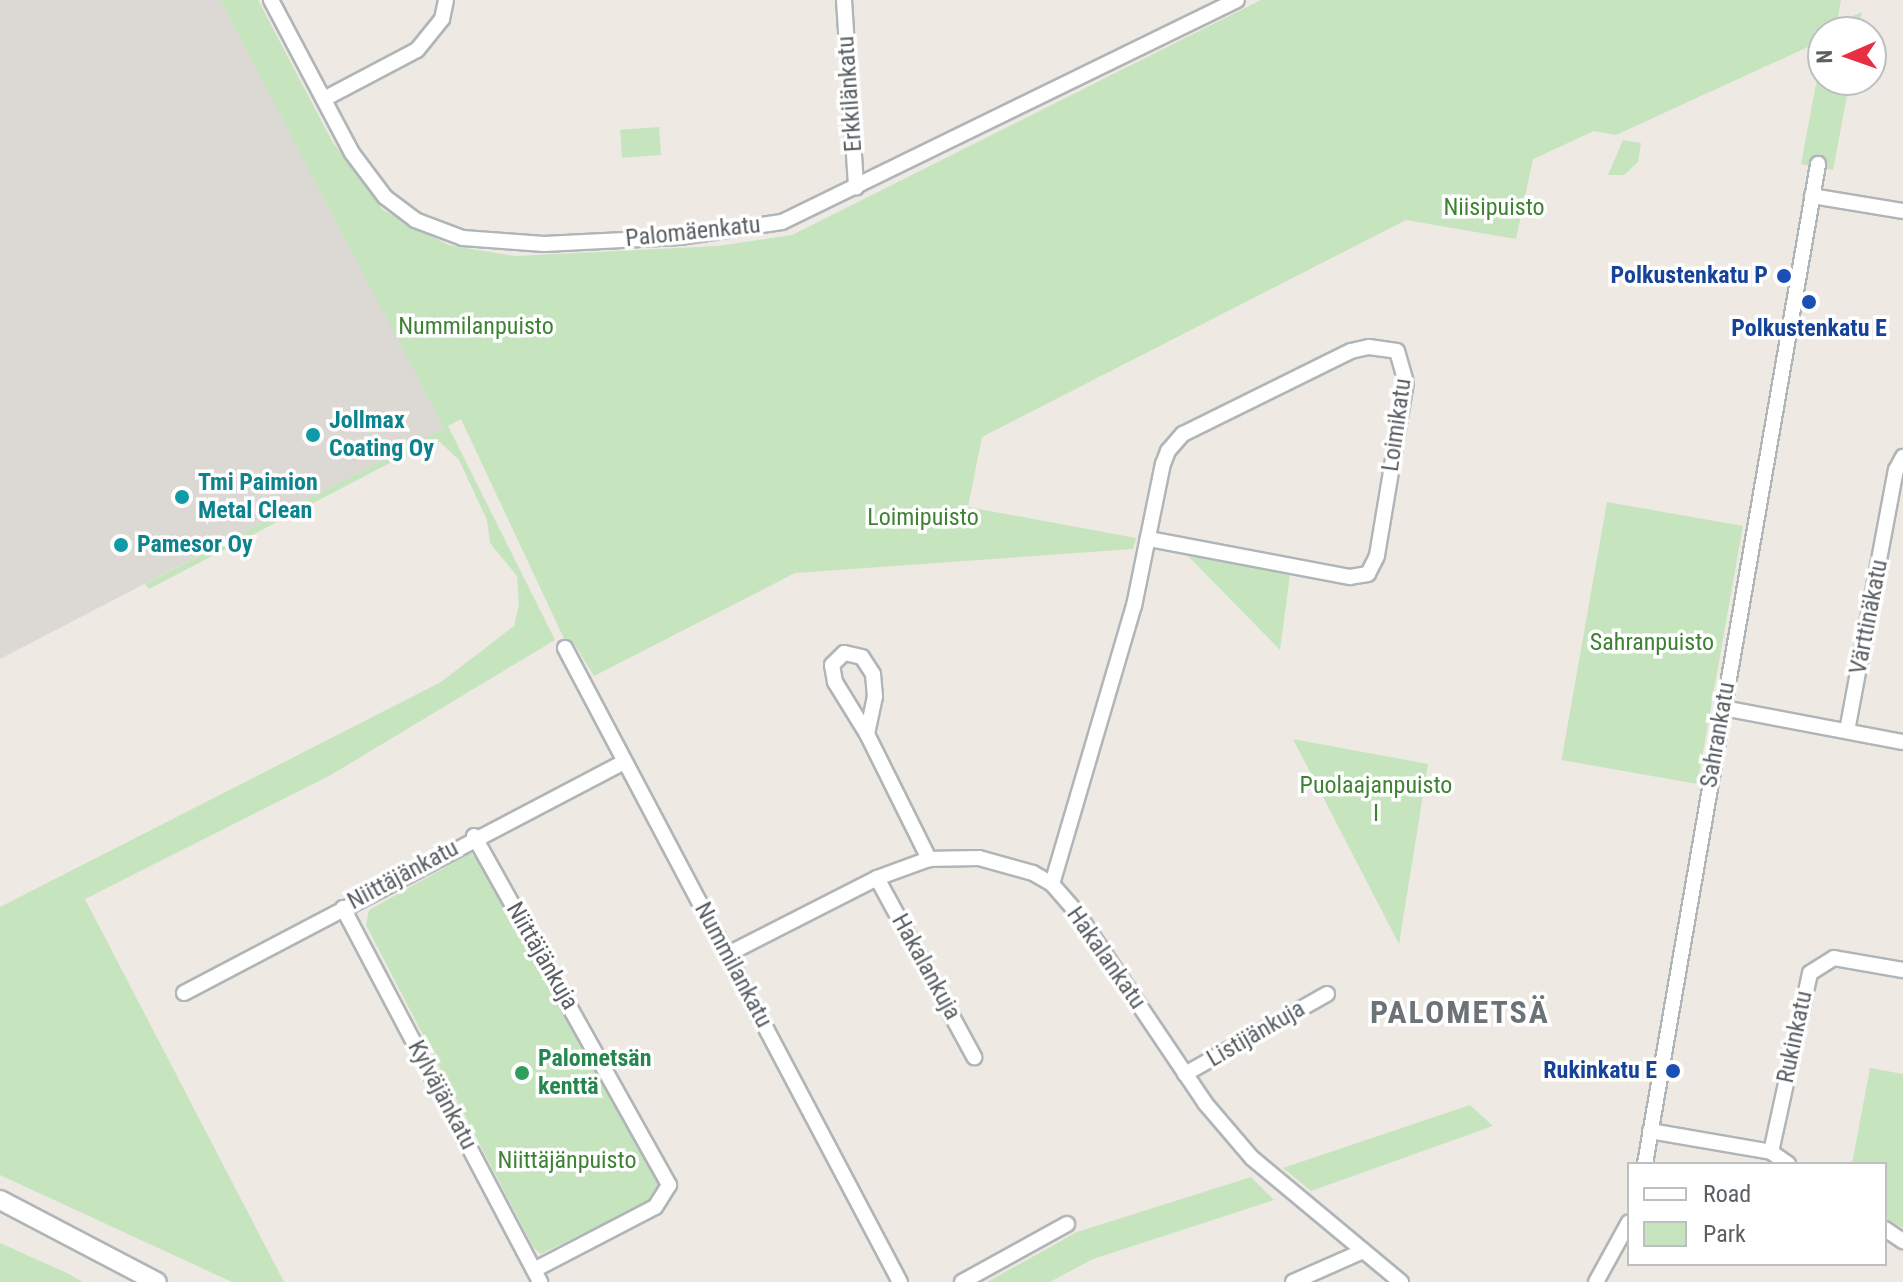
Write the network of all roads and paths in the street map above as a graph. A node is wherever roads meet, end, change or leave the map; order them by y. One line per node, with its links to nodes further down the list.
1 (271, 0): 5 (street, Palomäenkatu)
2 (446, 0): 5 (street)
3 (844, 0): 7 (street, Erkkilänkatu)
4 (1237, 0): 7 (street, Palomäenkatu)
5 (324, 99): 7 (street, Palomäenkatu)
6 (1818, 164): 8 (street, Sahrankatu)
7 (856, 188)
8 (1812, 196): 9 (street); 13 (street, Sahrankatu)
9 (1903, 211)
10 (1903, 457): 14 (street, Värttinäkatu)
11 (1148, 539): 11 (street, Loimikatu); 21 (street, Loimikatu)
12 (565, 648): 17 (street, Nummilankatu)
13 (1723, 708): 14 (street); 29 (street, Sahrankatu)
14 (1847, 731): 16 (street)
15 (867, 734): 15 (street); 19 (street)
16 (1903, 742)
17 (624, 762): 18 (street, Niittäjänkatu); 23 (street, Nummilankatu)
18 (474, 836): 22 (street, Niittäjänkatu); 37 (street, Niittäjänkuja)
19 (929, 859): 20 (street, Hakalankatu); 21 (street, Hakalankatu)
20 (877, 878): 23 (street, Hakalankatu); 27 (street, Hakalankuja)
21 (1052, 884): 28 (street, Hakalankatu)
22 (343, 908): 25 (street, Niittäjänkatu); 37 (street, Kylväjänkatu)
23 (728, 954): 39 (street, Nummilankatu)
24 (1903, 970): 30 (street, Rukinkatu)
25 (184, 993)
26 (1327, 994): 28 (street, Listijänkuja)
27 (974, 1057)
28 (1185, 1074): 36 (street, Hakalankatu)
29 (1650, 1131): 30 (street); 31 (street, Sahrankatu)
30 (1771, 1152): 32 (street)
31 (1645, 1162)
32 (1785, 1162)
33 (0, 1200): 38 (street)
34 (1067, 1224): 40 (street)
35 (1627, 1226): 43 (street)
36 (1363, 1251): 41 (street); 42 (street, Hakalankatu)
37 (537, 1276)
38 (157, 1282)
39 (900, 1282)
40 (962, 1282)
41 (1293, 1282)
42 (1401, 1282)
43 (1596, 1282)

